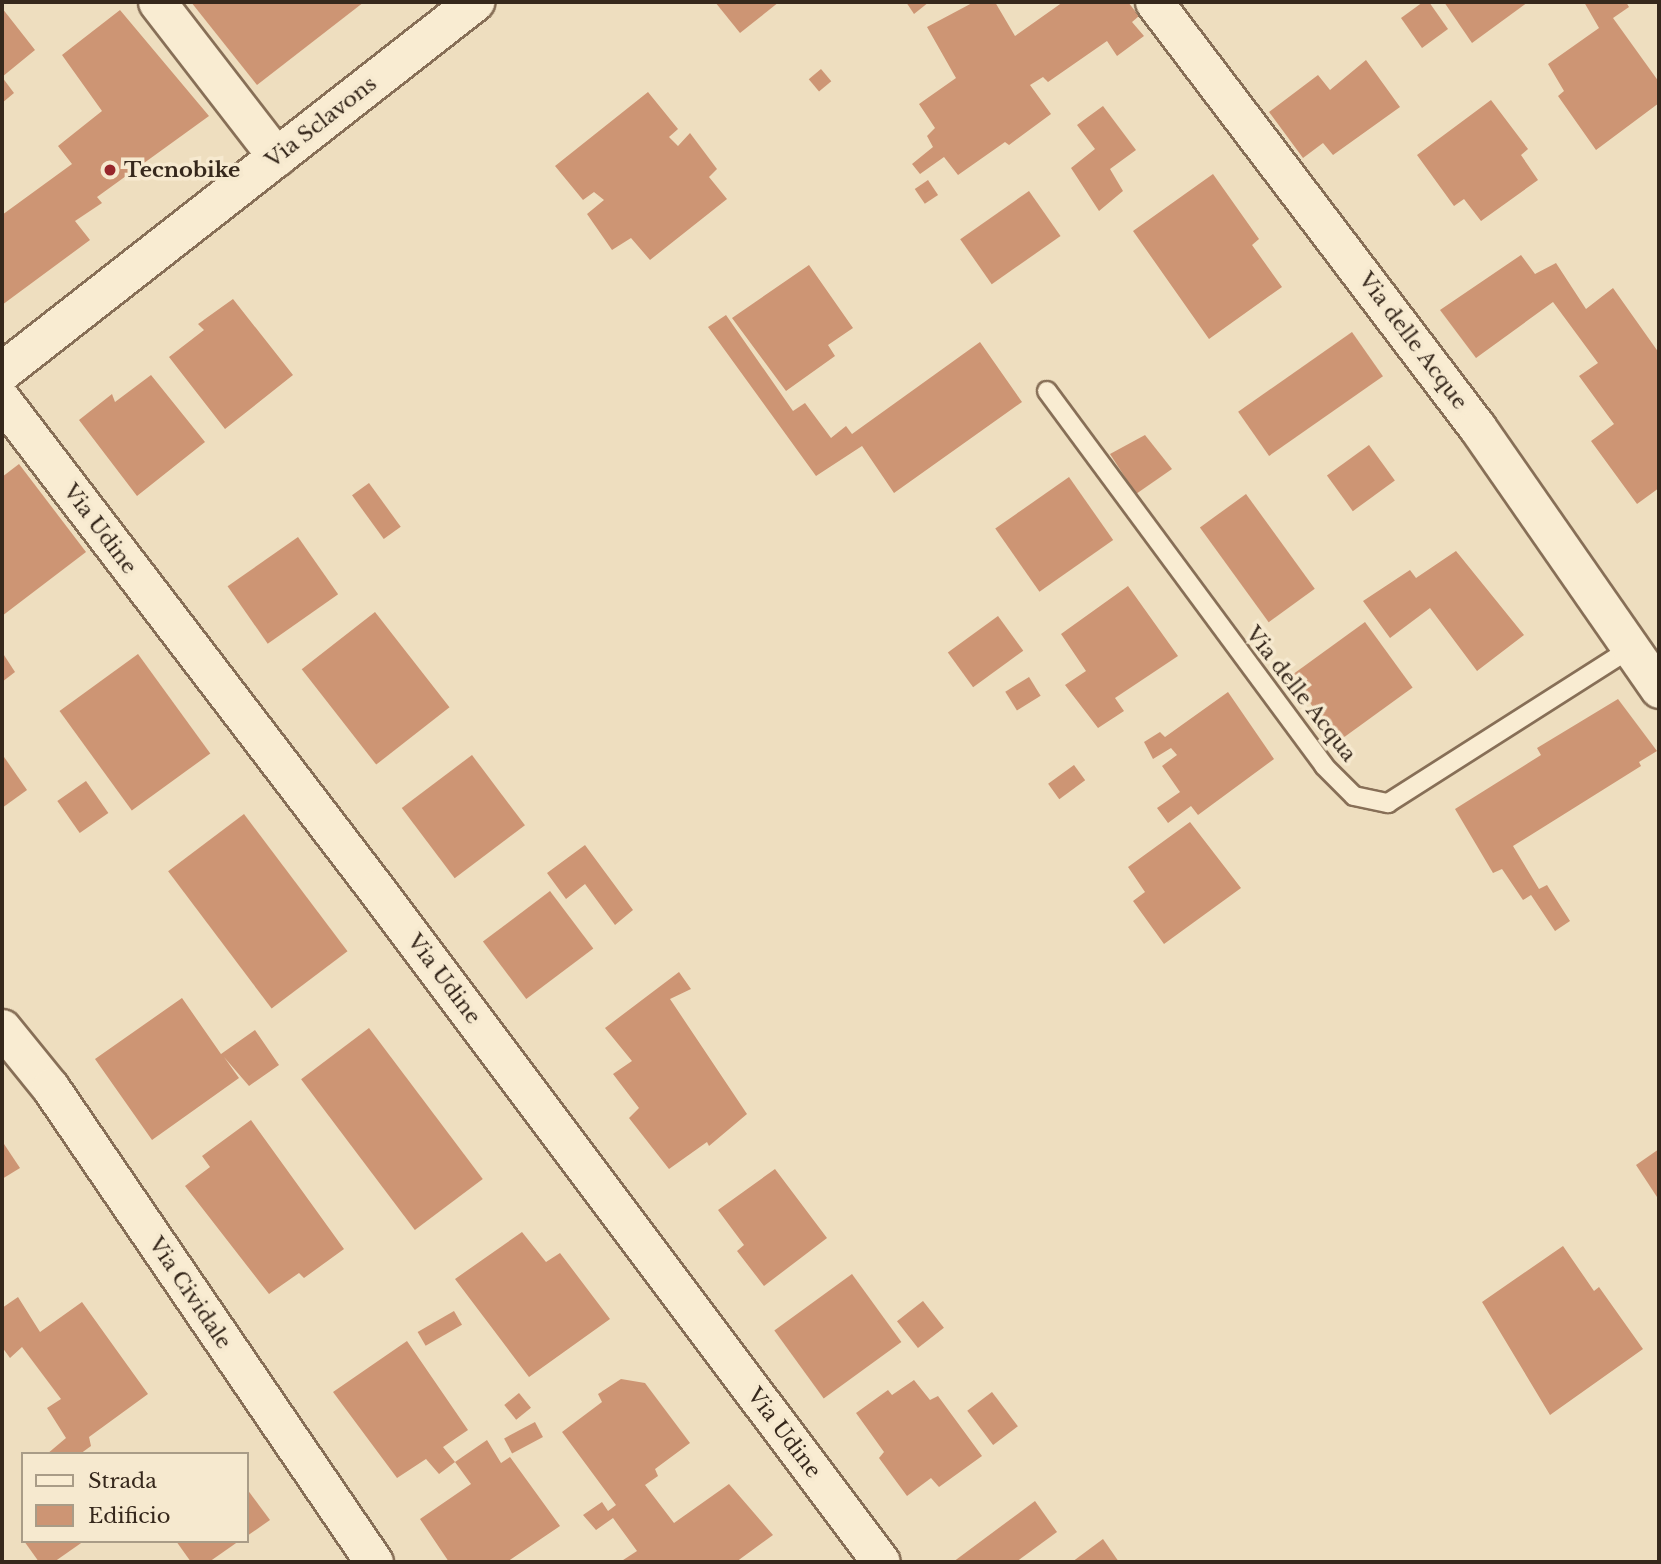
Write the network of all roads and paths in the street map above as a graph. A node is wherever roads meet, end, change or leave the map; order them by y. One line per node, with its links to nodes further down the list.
1 (157, 2): 4 (street)
2 (475, 2): 4 (street, Via Sclavons)
3 (1154, 2): 8 (street, Via delle Acque)
4 (277, 157): 5 (street, Via Sclavons)
5 (2, 372)
6 (1047, 391): 8 (lane, Via delle Acqua)
7 (2, 400): 12 (street, Via Udine)
8 (1631, 649): 9 (street, Via delle Acque)
9 (1659, 689)
10 (2, 1028): 11 (street, Via Cividale)
11 (374, 1562)
12 (881, 1562)

